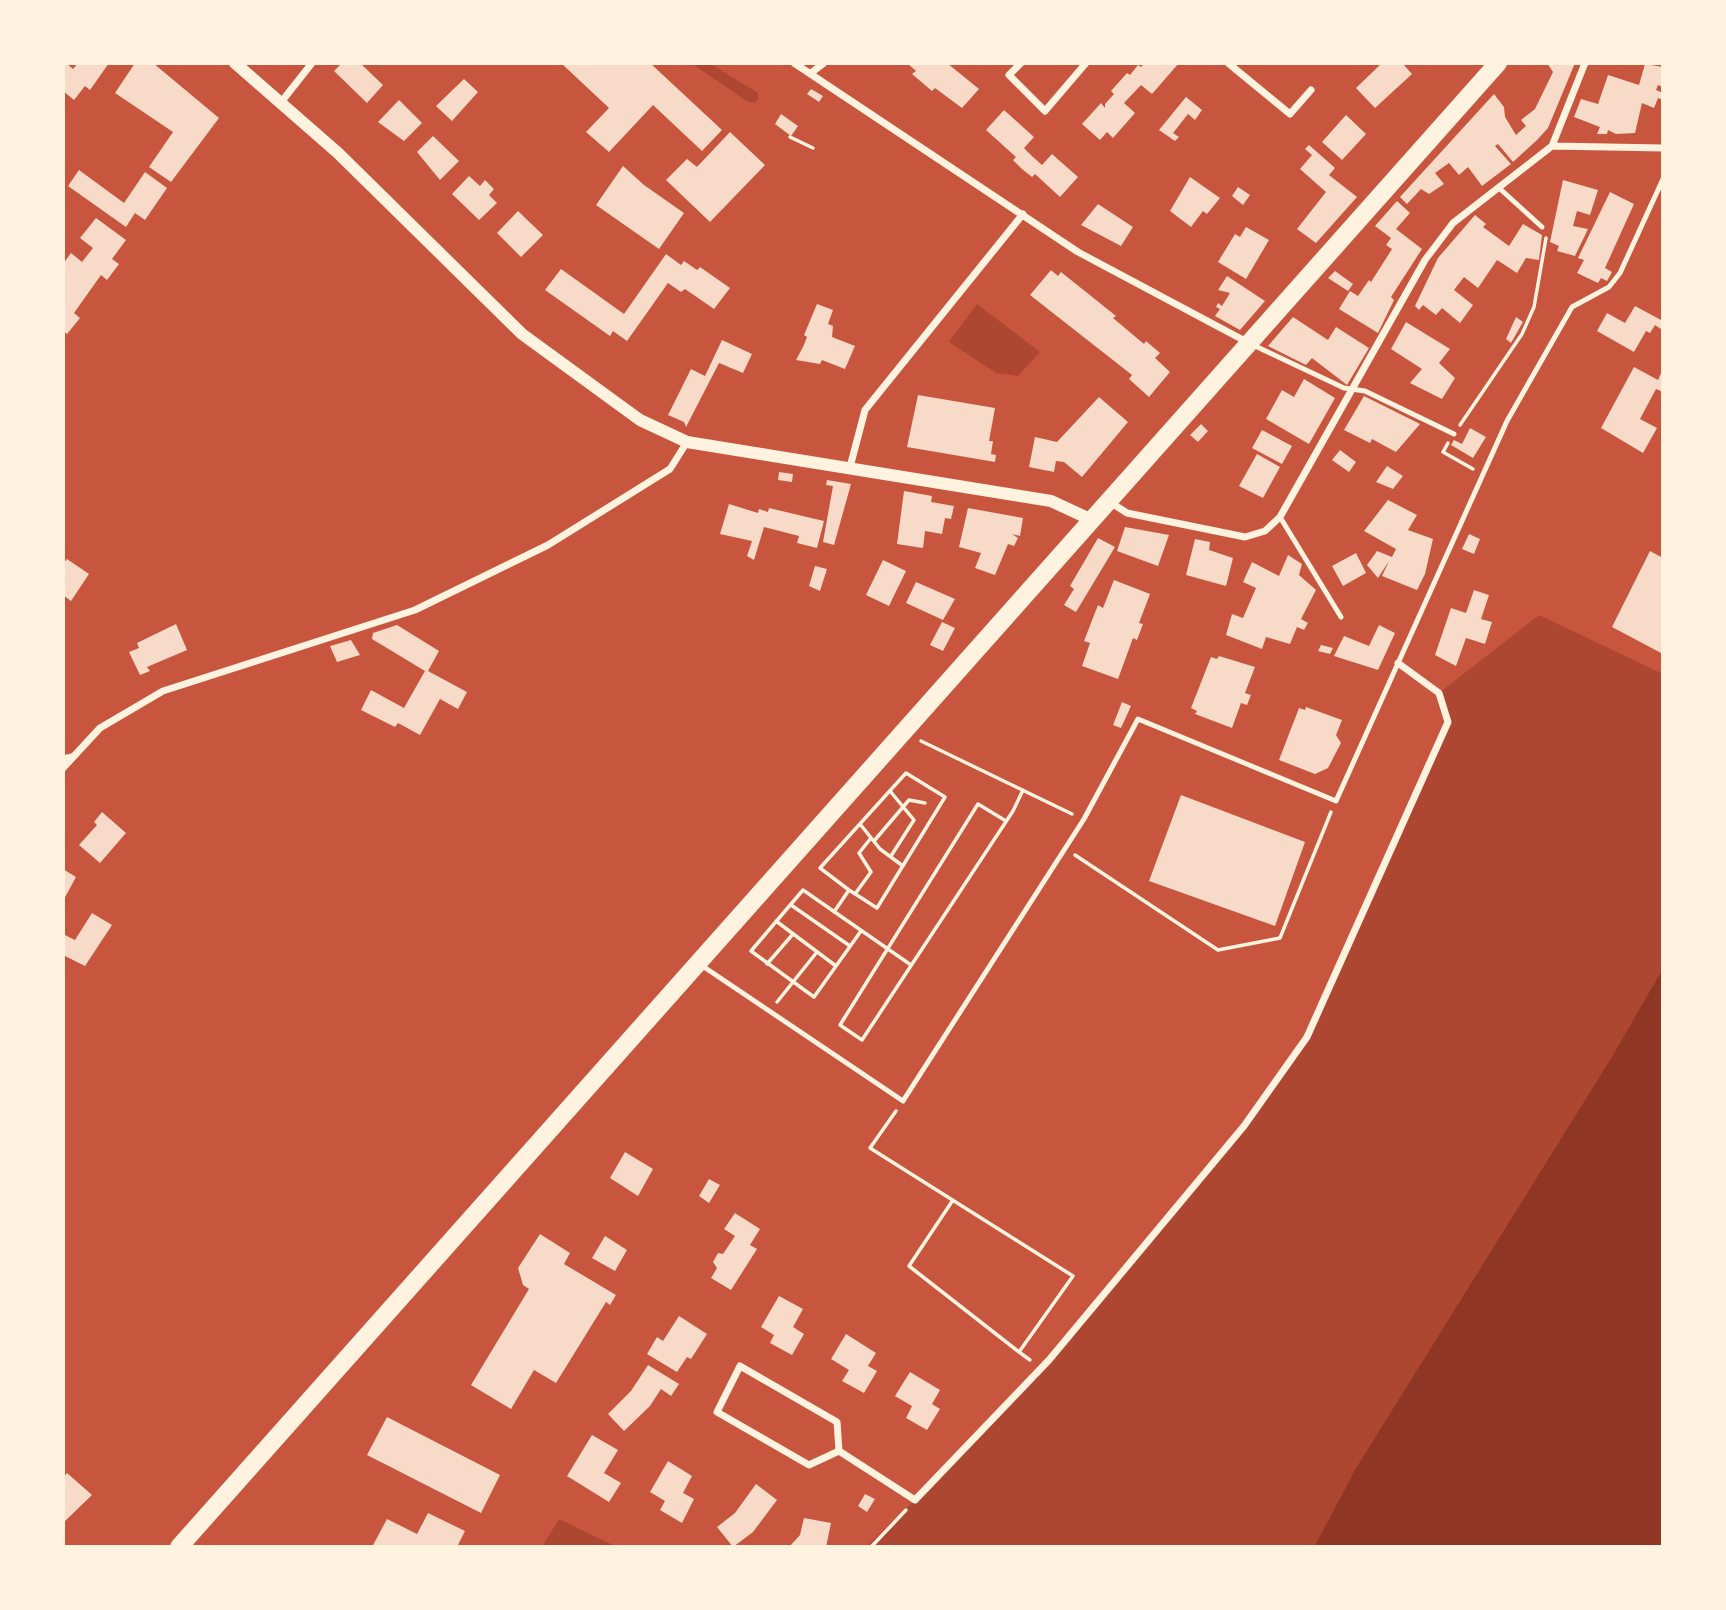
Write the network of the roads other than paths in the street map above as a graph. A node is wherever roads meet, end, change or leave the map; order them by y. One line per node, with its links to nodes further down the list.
1 (235, 63): 12 (street)
2 (312, 63): 12 (street)
3 (794, 63): 10 (street)
4 (824, 63): 10 (street)
5 (1021, 63): 6 (street)
6 (1086, 63)
7 (1227, 63): 11 (street)
8 (1498, 63): 19 (main road)
9 (1585, 63): 13 (street)
10 (811, 73): 17 (street)
11 (1311, 90)
12 (282, 101): 22 (street)
13 (1552, 146): 14 (street); 16 (street)
14 (1663, 148)
15 (1663, 179): 28 (lane)
16 (1498, 187): 18 (lane); 20 (street)
17 (1023, 214): 19 (street); 23 (street)
18 (1542, 227)
19 (1251, 344): 20 (lane); 24 (main road)
20 (1353, 390): 21 (lane); 25 (street)
21 (1454, 434)
22 (687, 442): 23 (street); 29 (street)
23 (850, 467): 26 (street)
24 (1110, 501): 25 (street); 26 (main road)
25 (1280, 517): 27 (lane)
26 (1092, 520): 32 (main road)
27 (1341, 617)
28 (1398, 663): 32 (lane); 33 (street)
29 (76, 755): 30 (lane); 31 (street)
30 (63, 758)
31 (63, 768)
32 (699, 963): 34 (main road)
33 (839, 1451): 33 (street)
34 (179, 1547)

